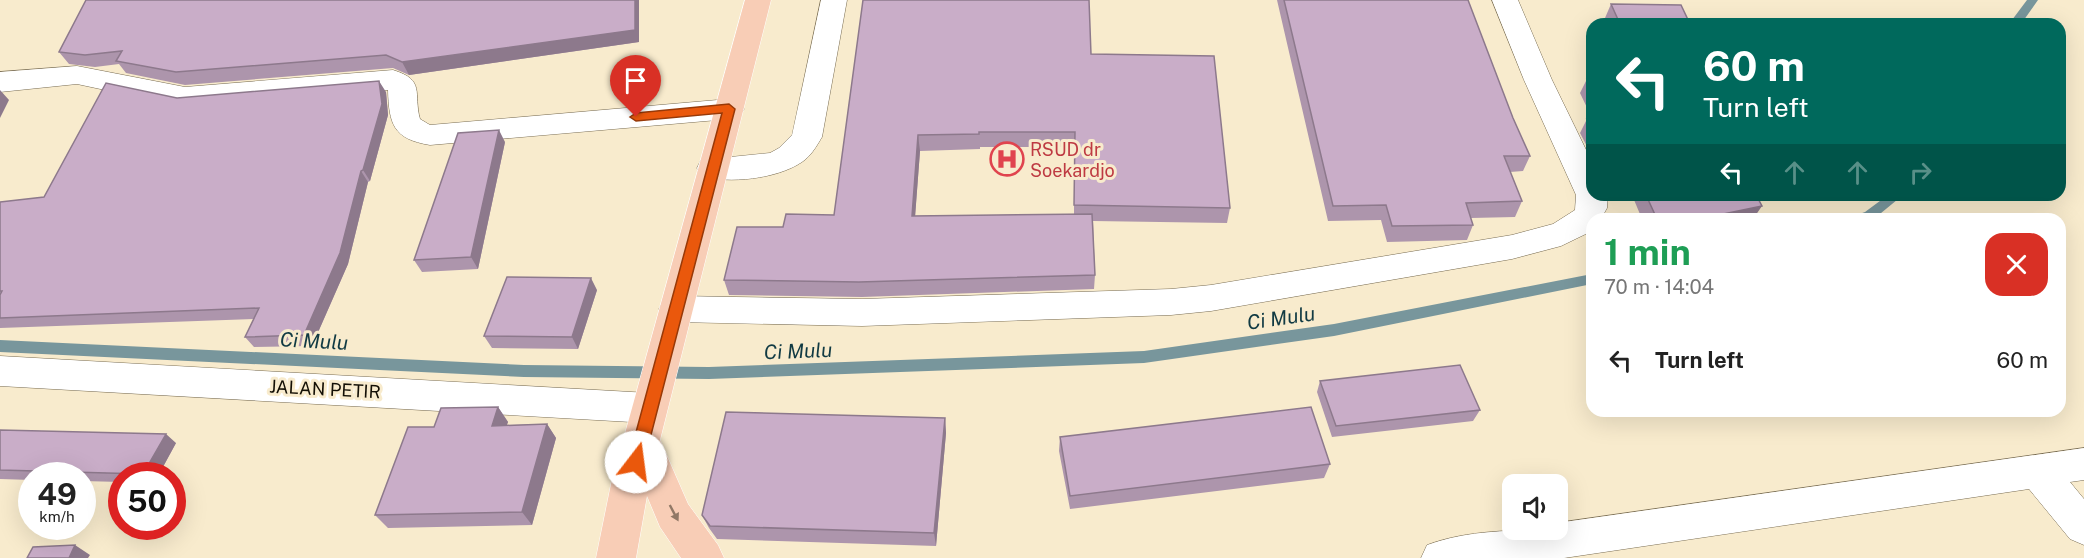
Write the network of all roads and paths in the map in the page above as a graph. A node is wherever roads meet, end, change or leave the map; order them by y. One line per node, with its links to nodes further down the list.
1 (758, 0): 5 (main road)
2 (834, 0): 6 (street)
3 (1505, 0): 7 (street)
4 (0, 82): 5 (street)
5 (729, 109): 6 (main road)
6 (712, 168): 9 (main road)
7 (1586, 182)
8 (1586, 218): 9 (street)
9 (675, 313): 11 (main road)
10 (0, 371): 11 (street, JALAN PETIR)
11 (649, 414): 15 (main road); 16 (main road, one-way to 16)
12 (2084, 464): 13 (street)
13 (2038, 472): 14 (street); 17 (street)
14 (2084, 527)
15 (616, 558)
16 (704, 558)
17 (1441, 558)

